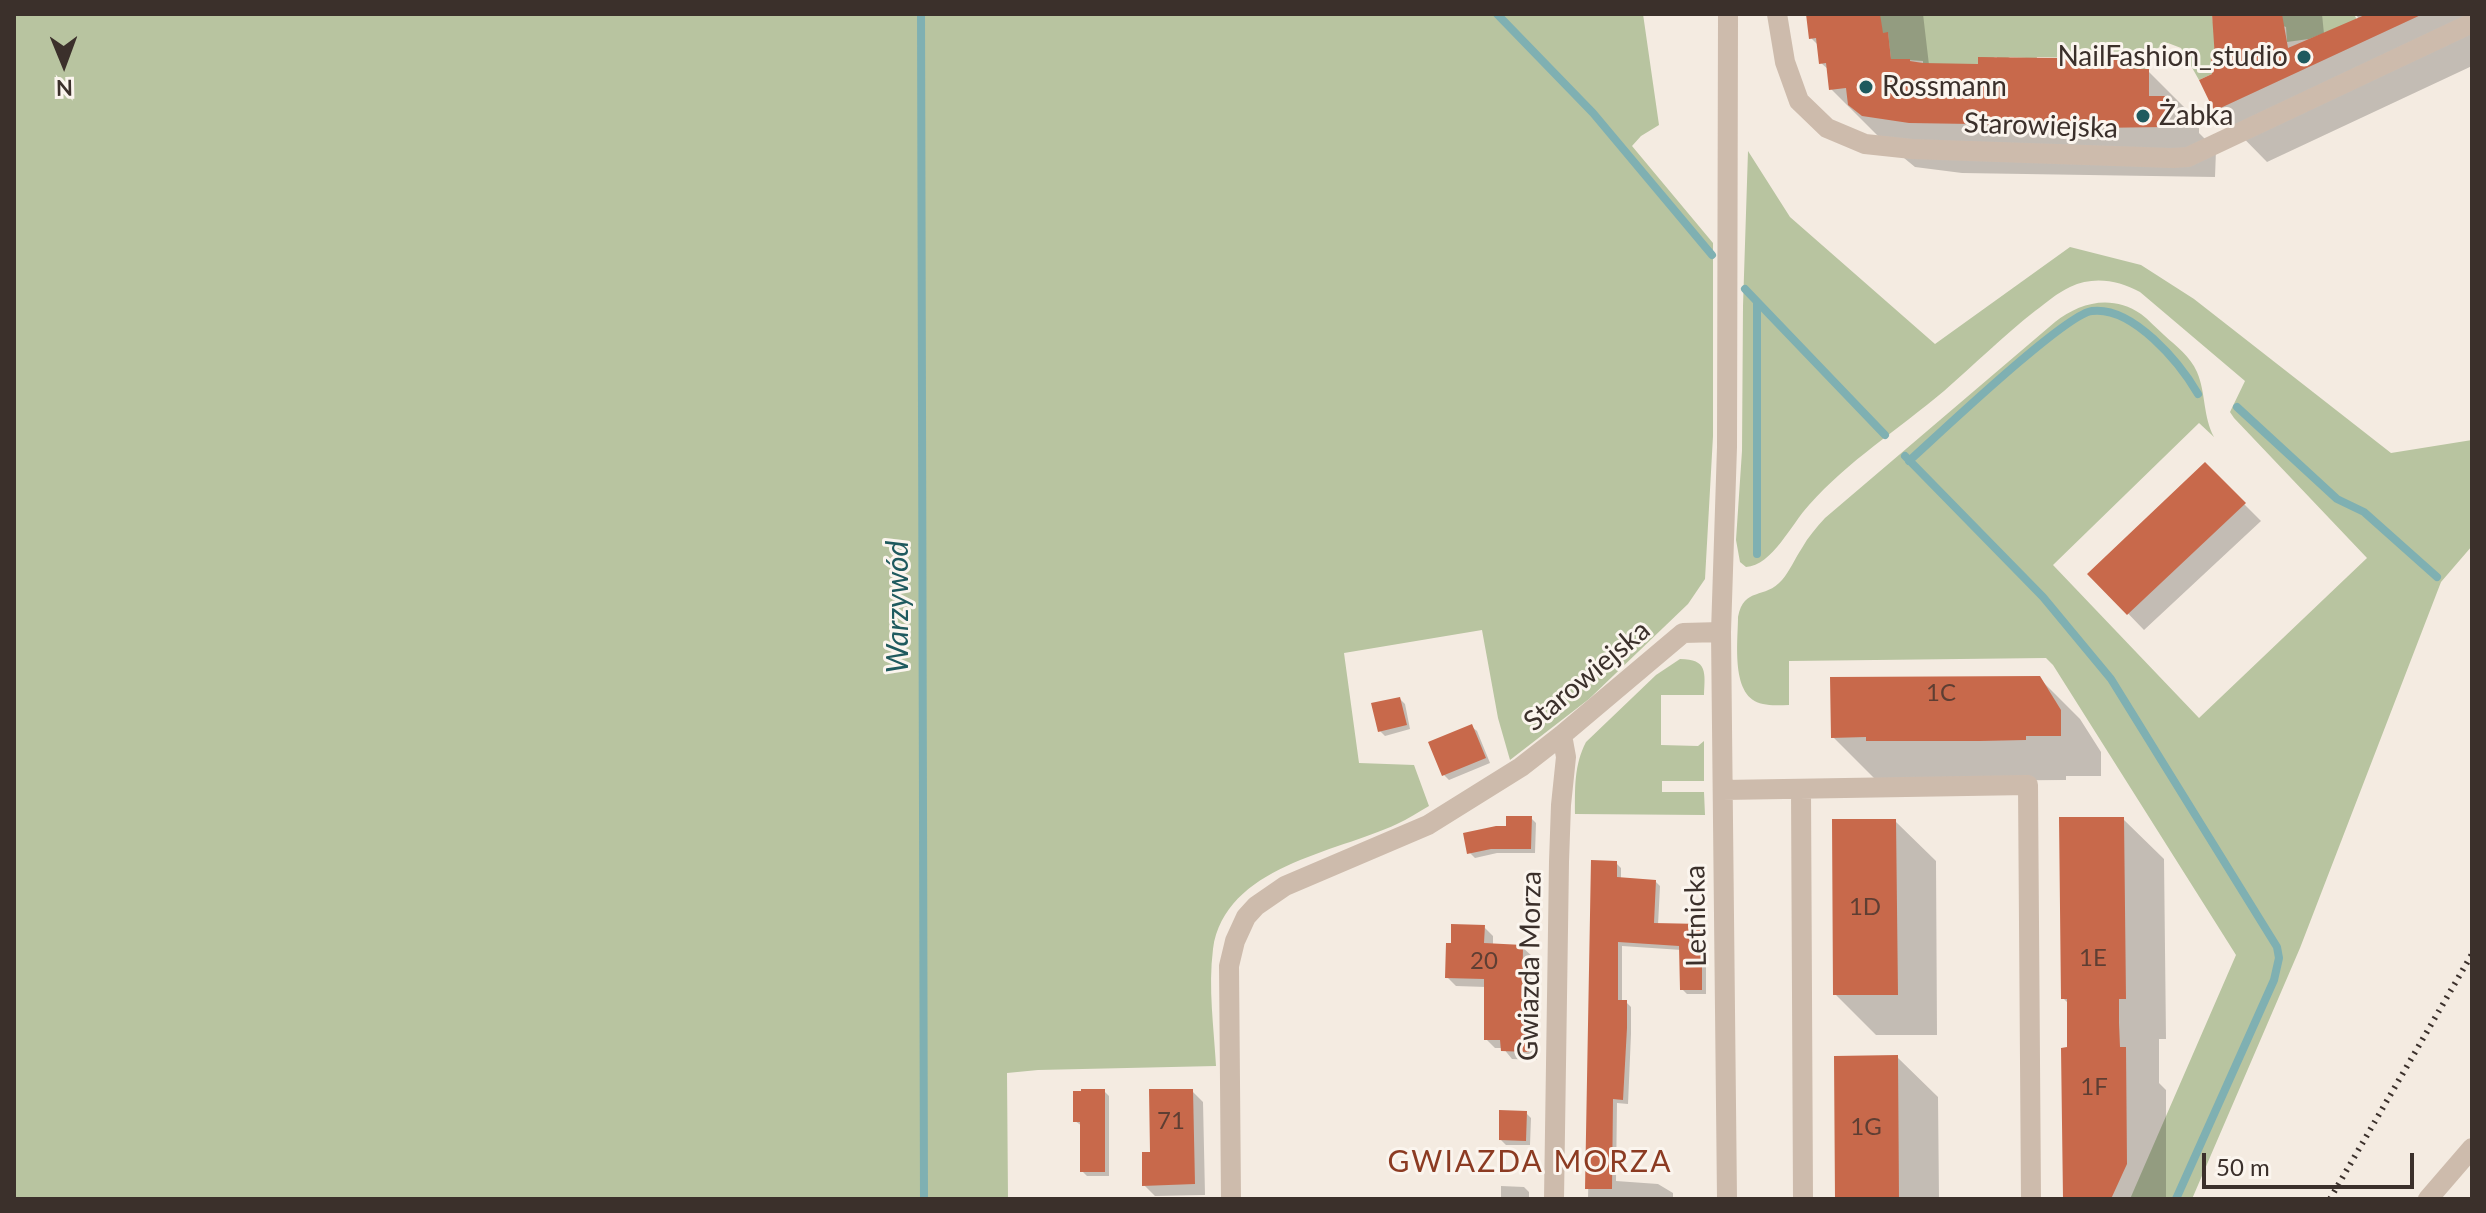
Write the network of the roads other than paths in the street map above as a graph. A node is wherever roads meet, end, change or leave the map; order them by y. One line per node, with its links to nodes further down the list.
1 (1728, 14): 4 (street)
2 (1777, 14): 3 (street, Starowiejska)
3 (2472, 23)
4 (1721, 632): 5 (street, Starowiejska); 7 (street, Letnicka)
5 (1562, 735): 9 (street, Starowiejska); 10 (street, Gwiazda Morza)
6 (1801, 789): 7 (street); 12 (street); 13 (street)
7 (1723, 790): 11 (street, Letnicka)
8 (2472, 1148): 14 (street)
9 (1231, 1199)
10 (1554, 1199)
11 (1727, 1199)
12 (1803, 1199)
13 (2031, 1199)
14 (2428, 1199)

